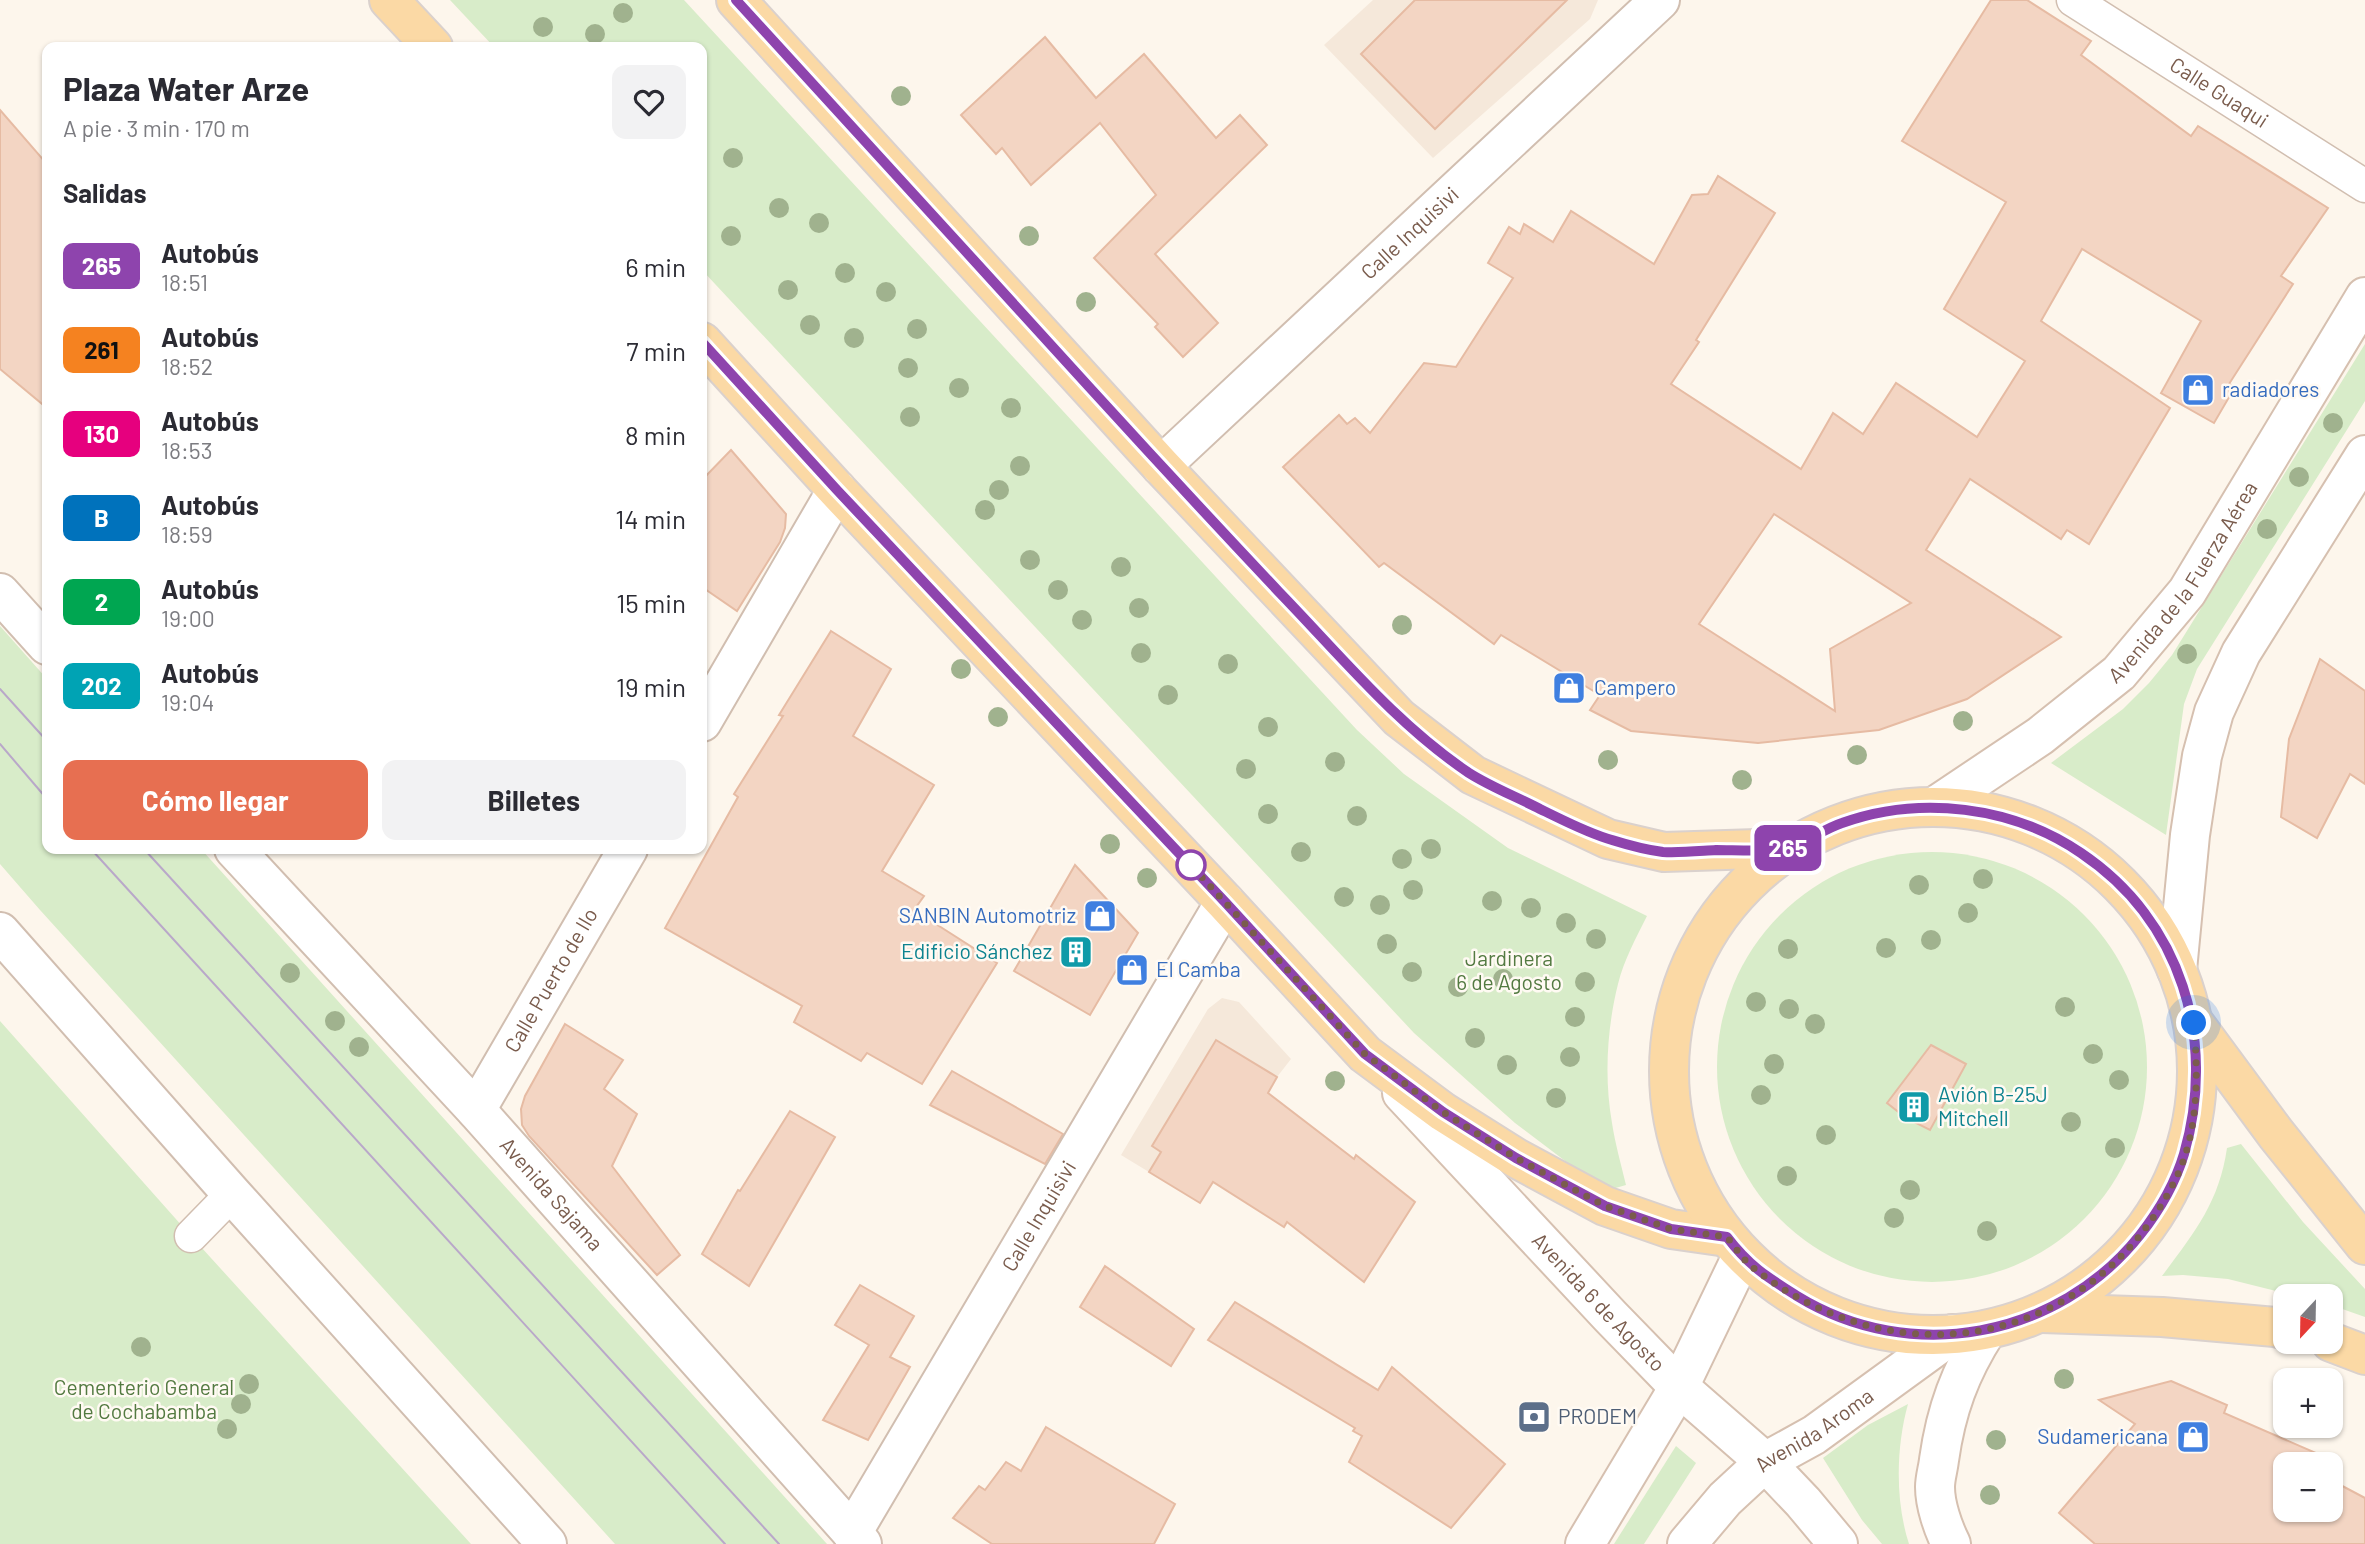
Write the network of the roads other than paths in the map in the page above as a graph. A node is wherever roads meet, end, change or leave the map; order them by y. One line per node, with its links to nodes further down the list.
1 (389, 0): 5 (main road)
2 (736, 0): 10 (main road)
3 (1660, 0): 10 (street, Calle Inquisivi)
4 (2073, 0): 6 (lane, Calle Guaqui)
5 (428, 42)
6 (2365, 186)
7 (2365, 297): 15 (street, Avenida de la Fuerza Aérea)
8 (707, 347): 11 (main road, Avenida 6 de Agosto)
9 (2365, 454): 21 (street)
10 (1161, 466): 16 (main road)
11 (837, 490): 14 (street); 19 (main road, Avenida 6 de Agosto)
12 (0, 593): 13 (street)
13 (42, 639)
14 (707, 713)
15 (1934, 807): 16 (main road); 21 (main road)
16 (1790, 848): 28 (main road)
17 (239, 854): 24 (street, Avenida Sajama)
18 (625, 854): 24 (street, Calle Puerto de Ilo)
19 (1225, 902): 23 (main road, Avenida 6 de Agosto); 36 (street, Calle Inquisivi)
20 (0, 932): 25 (street)
21 (2177, 970): 22 (main road)
22 (2194, 1023): 27 (main road); 29 (main road)
23 (1365, 1054): 28 (main road, Avenida 6 de Agosto); 34 (street, Avenida 6 de Agosto)
24 (475, 1110): 36 (street, Avenida Sajama)
25 (232, 1194): 26 (lane); 37 (street)
26 (191, 1236)
27 (2365, 1245)
28 (1735, 1247): 31 (main road); 34 (street)
29 (2040, 1312): 30 (main road); 31 (main road)
30 (2273, 1327)
31 (1970, 1332): 35 (street, Avenida Aroma); 41 (street)
32 (2343, 1347): 33 (main road)
33 (2365, 1355)
34 (1679, 1387): 35 (street, Avenida 6 de Agosto); 38 (street)
35 (1765, 1462): 39 (street, Avenida Aroma); 40 (street, Avenida 6 de Agosto)
36 (857, 1538)
37 (547, 1544)
38 (1585, 1544)
39 (1687, 1544)
40 (1838, 1544)
41 (1951, 1544)

